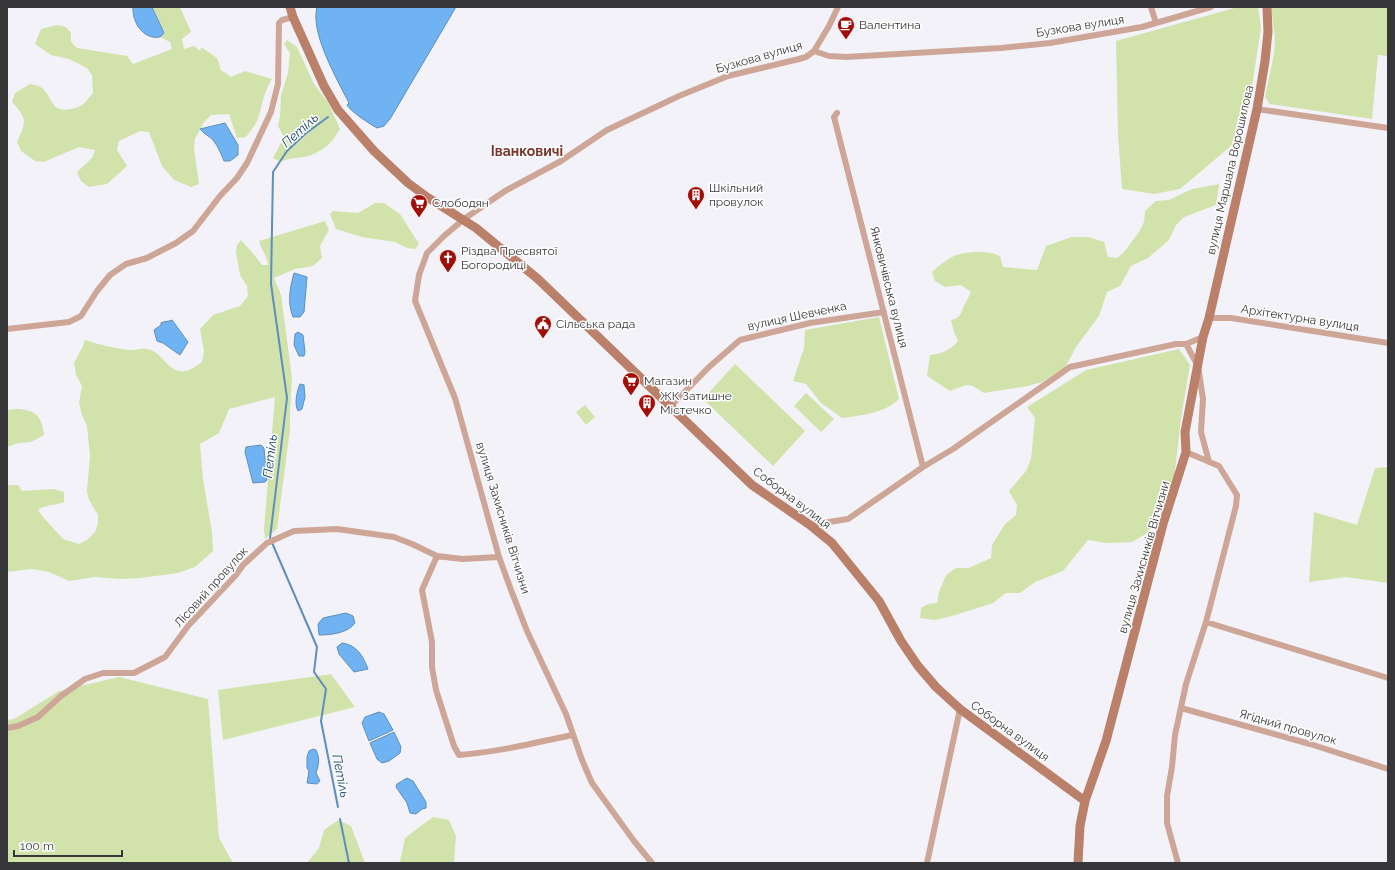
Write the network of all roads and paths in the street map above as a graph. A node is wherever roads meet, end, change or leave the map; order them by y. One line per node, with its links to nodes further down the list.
1 (290, 7): 6 (street, Соборна вулиця)
2 (838, 7): 8 (street)
3 (1151, 7): 7 (street)
4 (1211, 7): 7 (street, Бузкова вулиця)
5 (1267, 7): 9 (street, вулиця Маршала Ворошилова)
6 (293, 16): 12 (street, Соборна вулиця); 15 (street)
7 (1156, 23): 8 (street, Бузкова вулиця)
8 (814, 51): 12 (street, Бузкова вулиця)
9 (1256, 109): 11 (street); 14 (street, вулиця Маршала Ворошилова)
10 (837, 113): 13 (street, Янковичівська вулиця)
11 (1388, 128)
12 (464, 219): 20 (street, Соборна вулиця); 26 (street, вулиця Захисників Вітчизни)
13 (884, 312): 20 (street, вулиця Шевченка); 23 (street, Янковичівська вулиця)
14 (1209, 318): 16 (street, вулиця Маршала Ворошилова); 17 (street, Архітектурна вулиця)
15 (7, 329)
16 (1203, 337): 18 (street); 19 (street, вулиця Маршала Ворошилова)
17 (1388, 343)
18 (1186, 344): 19 (street); 23 (street)
19 (1198, 366): 21 (street, вулиця Маршала Ворошилова); 22 (street)
20 (670, 407): 24 (street, Соборна вулиця)
21 (1186, 452): 22 (street); 34 (street, вулиця Захисників Вітчизни)
22 (1209, 462): 27 (street)
23 (923, 467): 24 (street)
24 (810, 525): 30 (street, Соборна вулиця)
25 (437, 556): 26 (street, Лісовий провулок); 31 (street, Лісовий провулок); 32 (street)
26 (499, 557): 32 (street, вулиця Захисників Вітчизни)
27 (1206, 622): 28 (street); 29 (street)
28 (1388, 678)
29 (1181, 708): 33 (street, Ягідний провулок); 38 (street)
30 (960, 709): 34 (street, Соборна вулиця); 36 (street)
31 (7, 728)
32 (572, 734): 35 (street, вулиця Захисників Вітчизни)
33 (1388, 769)
34 (1085, 801): 37 (street, вулиця Захисників Вітчизни)
35 (652, 863)
36 (927, 863)
37 (1078, 863)
38 (1178, 863)

